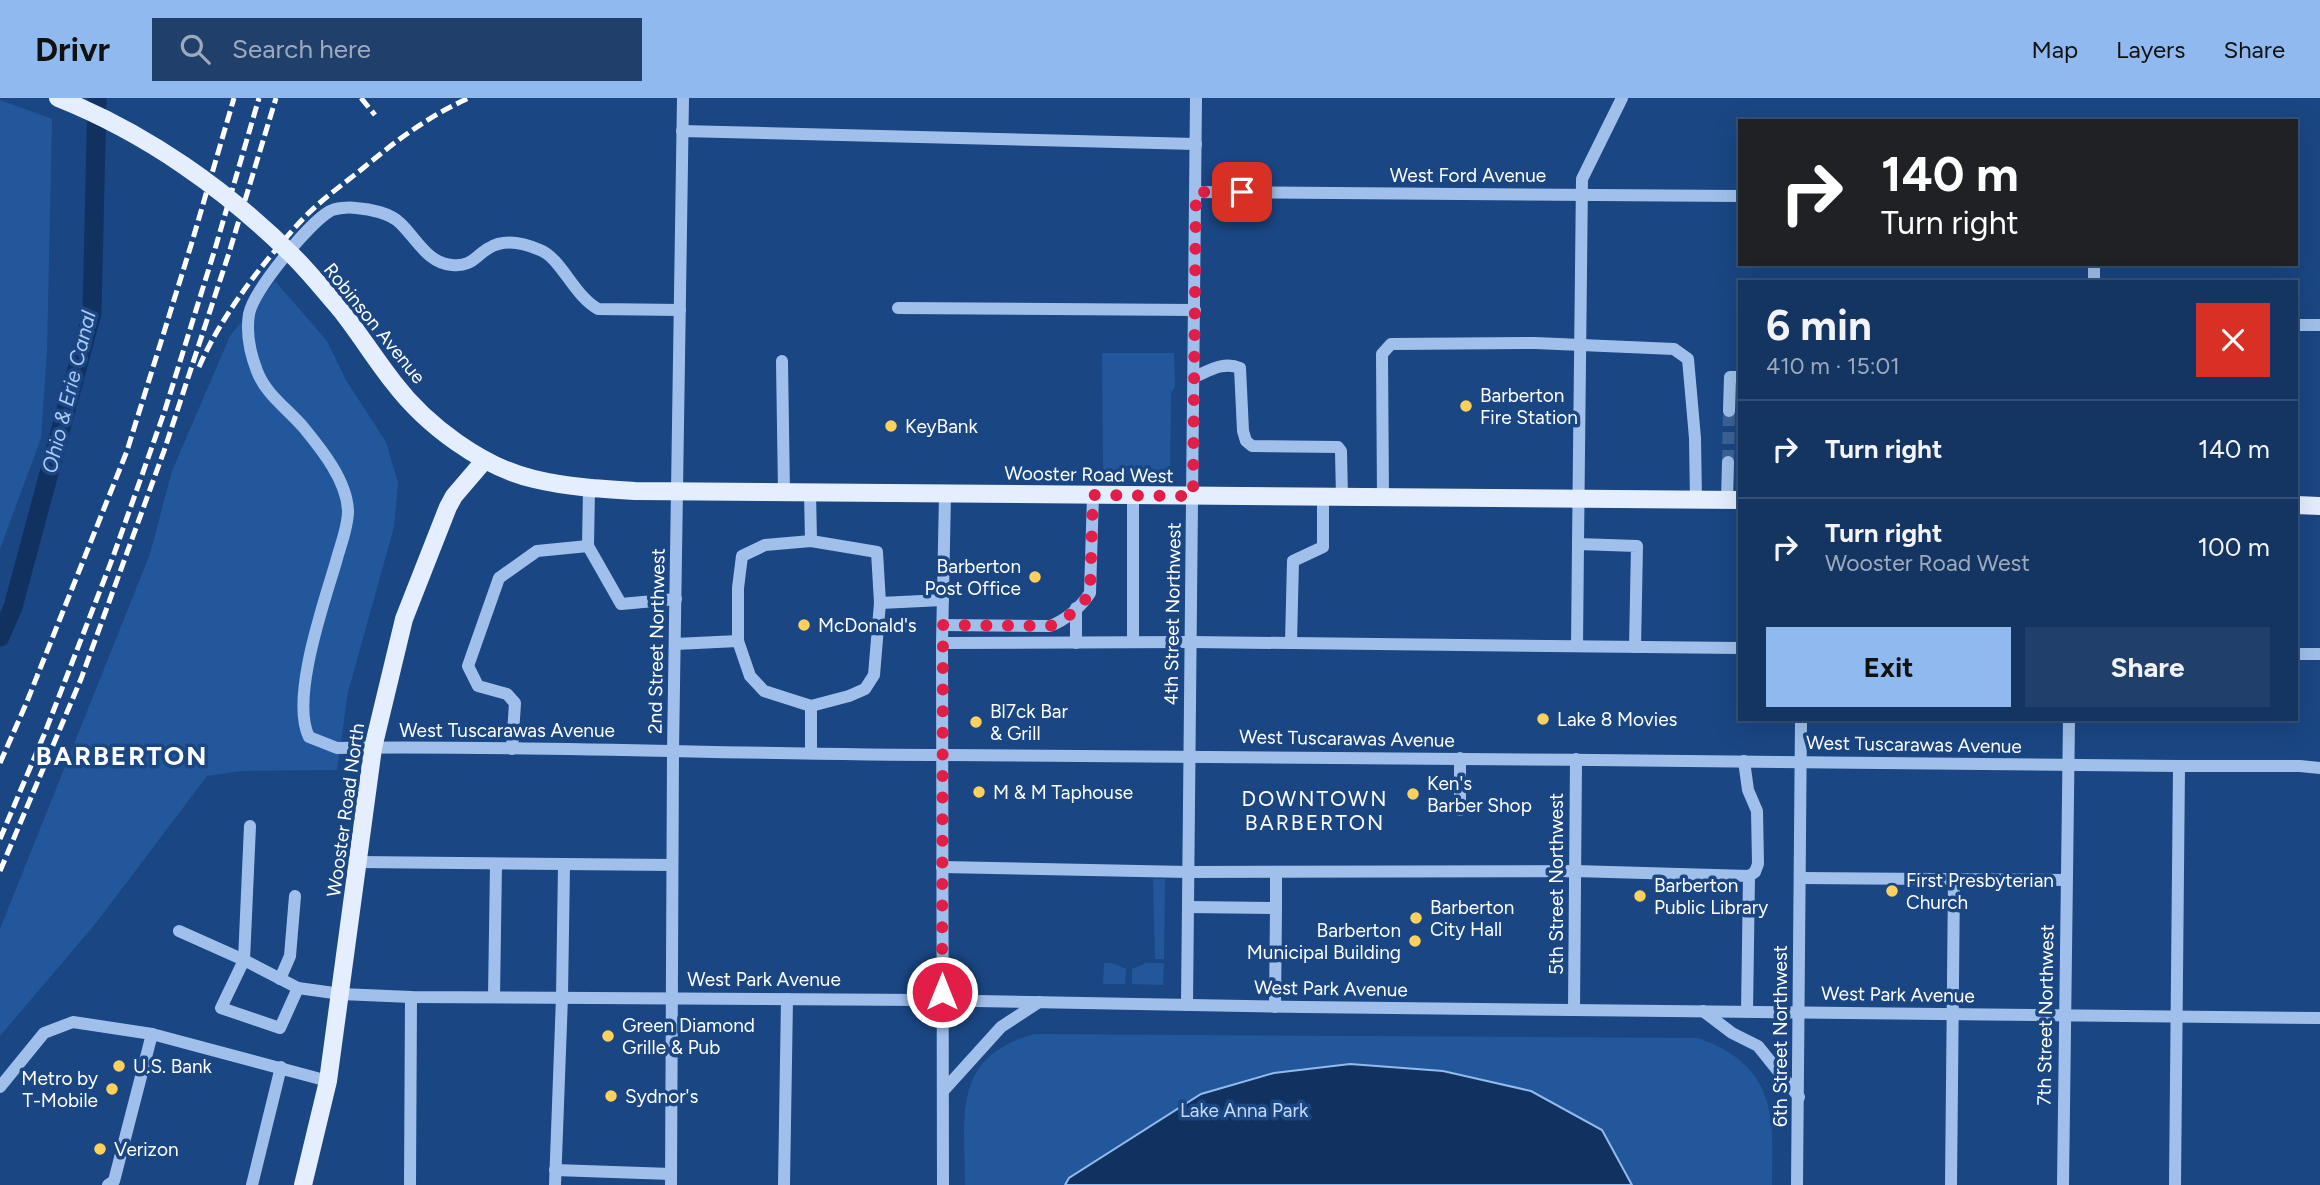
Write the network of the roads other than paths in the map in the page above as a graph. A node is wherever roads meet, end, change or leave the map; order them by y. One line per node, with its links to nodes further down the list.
1 (58, 98): 20 (main road, Robinson Avenue, bridge)
2 (683, 98): 5 (street, 2nd Street Northwest)
3 (1196, 98): 6 (street, 4th Street Northwest)
4 (1622, 98): 8 (street)
5 (682, 131): 6 (street); 11 (street, 2nd Street Northwest)
6 (1196, 144): 7 (street, 4th Street Northwest)
7 (1196, 192): 8 (street, West Ford Avenue); 12 (street, 4th Street Northwest)
8 (1582, 195): 9 (street, West Ford Avenue); 15 (street)
9 (1738, 196)
10 (898, 308): 12 (street)
11 (680, 310): 23 (street, 2nd Street Northwest); 61 (street, West Tuscarawas Avenue)
12 (1195, 310): 17 (street, 4th Street Northwest)
13 (2298, 325): 14 (street)
14 (2320, 326)
15 (1580, 345): 32 (street); 33 (street); 34 (street)
16 (782, 361): 24 (street)
17 (1194, 377): 29 (street, 4th Street Northwest); 31 (street)
18 (1735, 377): 19 (street)
19 (1729, 411)
20 (484, 461): 22 (main road, Wooster Road West); 61 (main road, Wooster Road North)
21 (1728, 462): 35 (street)
22 (589, 488): 23 (main road, Wooster Road West); 40 (street)
23 (678, 491): 24 (main road, Wooster Road West); 41 (street, 2nd Street Northwest)
24 (784, 492): 25 (main road, Wooster Road West)
25 (810, 492): 26 (main road, Wooster Road West); 38 (street)
26 (945, 494): 27 (main road, Wooster Road West); 42 (street)
27 (1093, 495): 28 (main road, Wooster Road West); 44 (street)
28 (1133, 496): 29 (main road, Wooster Road West); 47 (street)
29 (1193, 496): 30 (main road, Wooster Road West); 48 (street, 4th Street Northwest)
30 (1323, 498): 31 (main road, Wooster Road West); 51 (street)
31 (1342, 498): 32 (main road, Wooster Road West)
32 (1383, 498): 33 (main road, Wooster Road West)
33 (1578, 500): 34 (main road, Wooster Road West); 39 (street)
34 (1696, 500): 35 (main road, Wooster Road West)
35 (1733, 500)
36 (2298, 505): 37 (main road)
37 (2320, 506)
38 (811, 541): 43 (street); 46 (street)
39 (1578, 544): 53 (street); 54 (street)
40 (588, 546): 41 (street); 62 (street)
41 (676, 599): 52 (street, 2nd Street Northwest)
42 (943, 600): 43 (street); 45 (street)
43 (880, 603): 58 (street)
44 (1076, 608): 45 (street); 50 (street)
45 (943, 625): 49 (street)
46 (738, 641): 52 (street); 58 (street)
47 (1133, 642): 48 (street); 50 (street)
48 (1191, 642): 51 (street); 66 (street, 4th Street Northwest)
49 (942, 643): 50 (street); 65 (street)
50 (1076, 643)
51 (1291, 643): 53 (street)
52 (675, 644): 63 (street, 2nd Street Northwest)
53 (1577, 646): 54 (street)
54 (1635, 647): 55 (street)
55 (1738, 648)
56 (2298, 654): 57 (street)
57 (2320, 654)
58 (811, 706): 64 (street)
59 (1801, 721): 70 (street, 6th Street Northwest)
60 (2069, 721): 71 (street, 7th Street Northwest)
61 (373, 748): 62 (street, West Tuscarawas Avenue); 76 (main road, Wooster Road North)
62 (512, 749): 63 (street, West Tuscarawas Avenue)
63 (673, 751): 64 (street, West Tuscarawas Avenue); 79 (street, 2nd Street Northwest)
64 (811, 753): 65 (street, West Tuscarawas Avenue)
65 (943, 755): 66 (street, West Tuscarawas Avenue); 80 (street)
66 (1188, 755): 67 (street, West Tuscarawas Avenue); 82 (street, 4th Street Northwest)
67 (1461, 758): 68 (street, West Tuscarawas Avenue); 74 (street)
68 (1576, 759): 69 (street, West Tuscarawas Avenue); 81 (street, 5th Street Northwest)
69 (1744, 761): 70 (street, West Tuscarawas Avenue); 84 (street)
70 (1800, 762): 71 (street, West Tuscarawas Avenue); 85 (street, 6th Street Northwest)
71 (2068, 765): 72 (street, West Tuscarawas Avenue); 87 (street, 7th Street Northwest)
72 (2179, 766): 73 (street, West Tuscarawas Avenue); 111 (street)
73 (2320, 768)
74 (1460, 810)
75 (250, 827): 92 (street)
76 (358, 862): 77 (street); 95 (main road, Wooster Road North)
77 (496, 864): 78 (street); 97 (street)
78 (564, 865): 79 (street); 98 (street)
79 (672, 865): 99 (street, 2nd Street Northwest)
80 (942, 867): 82 (street); 101 (street)
81 (1575, 871): 83 (street); 84 (street); 105 (street, 5th Street Northwest)
82 (1188, 872): 83 (street); 89 (street, 4th Street Northwest)
83 (1276, 872): 90 (street)
84 (1749, 876): 107 (street)
85 (1800, 878): 86 (street); 108 (street, 6th Street Northwest)
86 (1954, 879): 87 (street); 109 (street)
87 (2066, 880): 110 (street, 7th Street Northwest)
88 (295, 896): 93 (street)
89 (1188, 907): 90 (street); 103 (street, 4th Street Northwest)
90 (1276, 908): 104 (street)
91 (178, 931): 92 (street, West Park Avenue)
92 (244, 960): 93 (street, West Park Avenue); 94 (street)
93 (280, 979): 94 (street, West Park Avenue)
94 (298, 988): 95 (street, West Park Avenue)
95 (341, 994): 96 (street, West Park Avenue); 115 (main road, Wooster Road North)
96 (411, 997): 97 (street, West Park Avenue); 124 (street)
97 (494, 997): 98 (street, West Park Avenue)
98 (562, 998): 99 (street, West Park Avenue); 119 (street)
99 (671, 998): 100 (street, West Park Avenue); 120 (street, 2nd Street Northwest)
100 (787, 999): 101 (street, West Park Avenue); 126 (street)
101 (942, 1000): 102 (street, West Park Avenue); 117 (street)
102 (1039, 1002): 103 (street, West Park Avenue); 117 (street)
103 (1187, 1005): 104 (street, West Park Avenue)
104 (1275, 1007): 105 (street, West Park Avenue)
105 (1574, 1010): 106 (street, West Park Avenue)
106 (1703, 1011): 107 (street, West Park Avenue); 118 (street)
107 (1747, 1012): 108 (street, West Park Avenue)
108 (1800, 1012): 109 (street, West Park Avenue); 118 (street, 6th Street Northwest)
109 (1952, 1014): 110 (street, West Park Avenue); 129 (street)
110 (2064, 1015): 111 (street, West Park Avenue); 130 (street, 7th Street Northwest)
111 (2176, 1016): 112 (street, West Park Avenue); 131 (street)
112 (2320, 1018)
113 (152, 1034): 114 (street); 116 (street); 121 (street)
114 (281, 1067): 115 (street); 122 (street)
115 (328, 1081): 123 (main road, Wooster Road North)
116 (0, 1087)
117 (944, 1090): 127 (street)
118 (1799, 1097): 128 (street, 6th Street Northwest)
119 (555, 1170): 120 (street); 125 (street)
120 (671, 1180)
121 (108, 1185)
122 (252, 1185)
123 (303, 1185)
124 (410, 1185)
125 (555, 1185)
126 (784, 1185)
127 (943, 1185)
128 (1797, 1185)
129 (1951, 1185)
130 (2063, 1185)
131 (2175, 1185)

